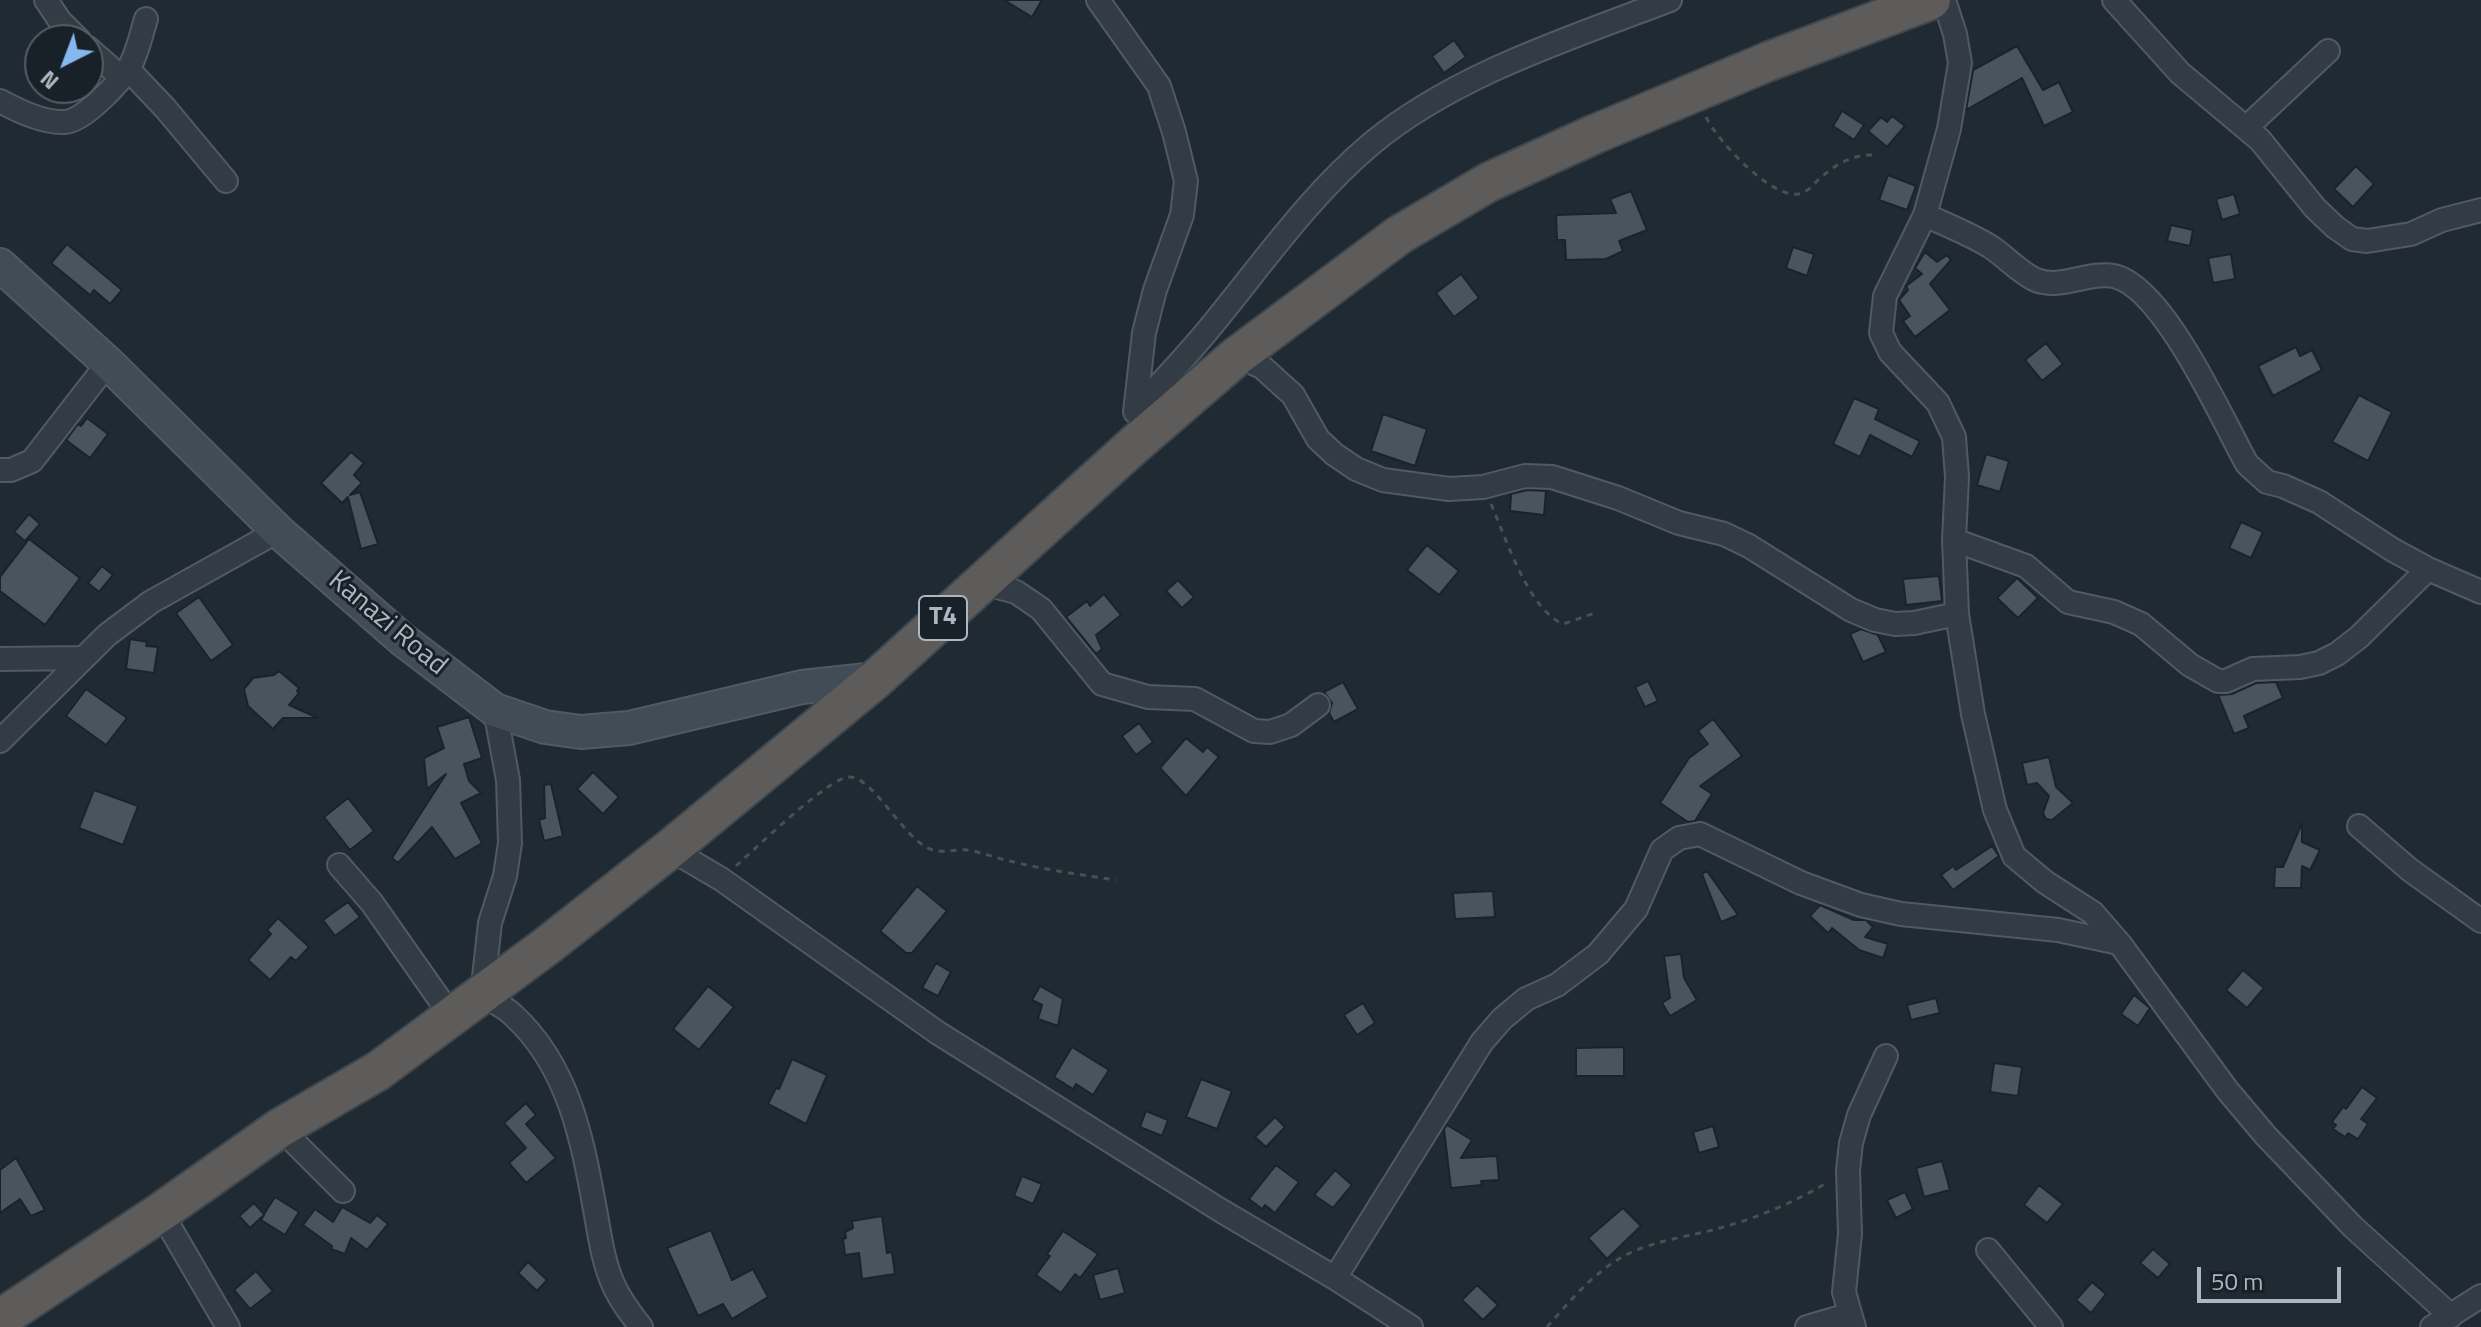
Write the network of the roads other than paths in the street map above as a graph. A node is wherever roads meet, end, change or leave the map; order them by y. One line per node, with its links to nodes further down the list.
1 (46, 0): 8 (street)
2 (1098, 0): 20 (street)
3 (1670, 0): 20 (street)
4 (1931, 0): 18 (highway, T4)
5 (1944, 0): 16 (street)
6 (2114, 0): 13 (street)
7 (146, 19): 11 (street)
8 (63, 24)
9 (2328, 51): 13 (street)
10 (104, 59): 11 (street)
11 (124, 73): 12 (street); 14 (street)
12 (0, 101)
13 (2246, 128): 15 (street)
14 (226, 181)
15 (2481, 210)
16 (1925, 215): 23 (street); 24 (street)
17 (0, 265): 19 (main road, Kanazi Road)
18 (1237, 356): 20 (highway, T4); 27 (street)
19 (108, 363): 21 (street); 22 (main road, Kanazi Road)
20 (1134, 428): 25 (highway, T4)
21 (0, 470)
22 (278, 531): 28 (street); 32 (main road, Kanazi Road)
23 (1954, 540): 24 (street); 27 (street)
24 (2428, 569): 26 (street)
25 (982, 583): 30 (highway, T4); 31 (street)
26 (2481, 592)
27 (1957, 614): 38 (street)
28 (81, 658): 29 (street); 33 (street)
29 (0, 659)
30 (876, 679): 32 (main road, Kanazi Road); 35 (highway, T4)
31 (1318, 705)
32 (495, 710): 39 (street)
33 (0, 741)
34 (2359, 826): 37 (street)
35 (670, 849): 39 (highway, T4); 46 (street)
36 (339, 865): 40 (street)
37 (2481, 921)
38 (2120, 944): 46 (street); 50 (street)
39 (482, 995): 40 (highway, T4); 52 (street)
40 (452, 1017): 42 (highway, T4)
41 (1886, 1056): 49 (street)
42 (280, 1128): 43 (street); 44 (highway, T4)
43 (343, 1191)
44 (161, 1212): 48 (highway, T4); 51 (street)
45 (1988, 1250): 55 (street)
46 (1335, 1278): 53 (street)
47 (2481, 1296): 50 (street)
48 (0, 1319)
49 (1851, 1321): 54 (street)
50 (2450, 1321)
51 (228, 1327)
52 (641, 1327)
53 (1411, 1327)
54 (1807, 1327)
55 (2051, 1327)

